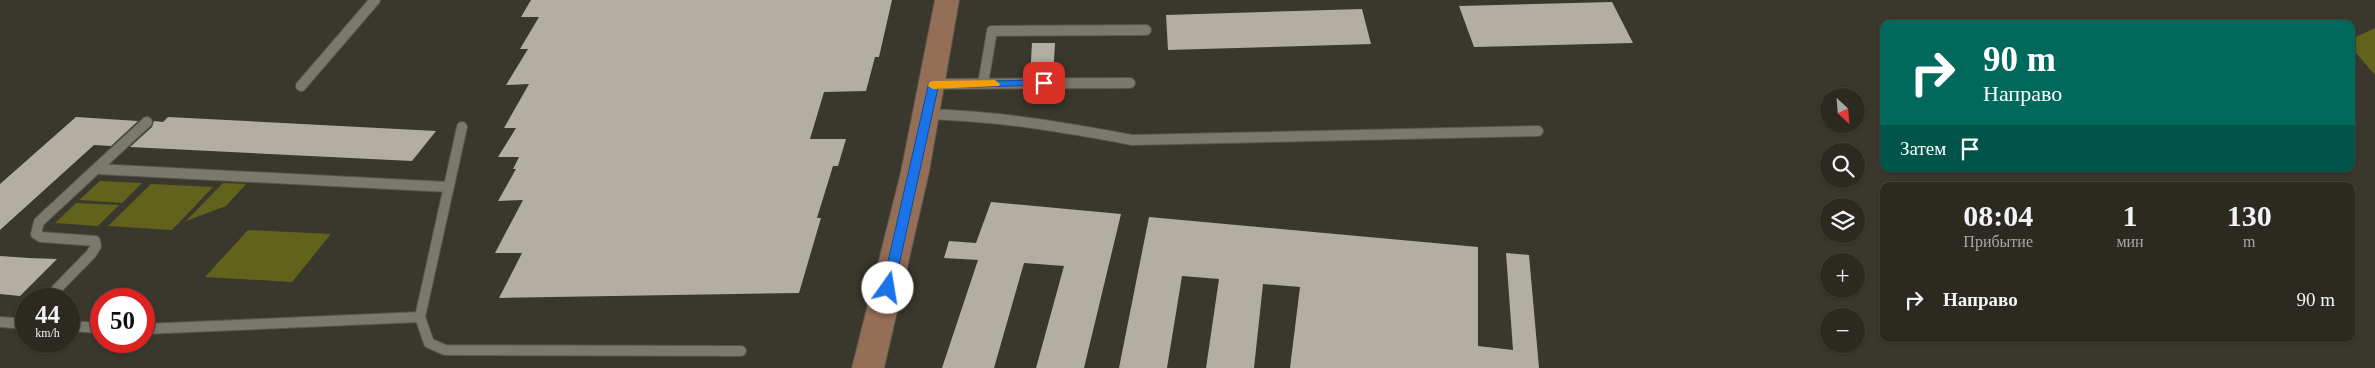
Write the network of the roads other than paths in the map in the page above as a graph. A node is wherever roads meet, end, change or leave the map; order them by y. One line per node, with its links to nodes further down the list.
1 (375, 0): 7 (lane)
2 (947, 0): 5 (main road)
3 (1146, 30): 6 (lane)
4 (1130, 83): 6 (lane)
5 (933, 84): 6 (lane); 8 (main road)
6 (983, 84)
7 (301, 86)
8 (927, 114): 11 (lane); 20 (main road)
9 (147, 122): 12 (lane)
10 (462, 128): 13 (lane)
11 (1538, 131)
12 (96, 169): 13 (lane); 14 (lane)
13 (449, 187): 15 (lane)
14 (57, 288)
15 (420, 317): 18 (lane); 19 (lane)
16 (0, 322): 17 (lane)
17 (15, 322)
18 (155, 329)
19 (741, 350)
20 (868, 368)

